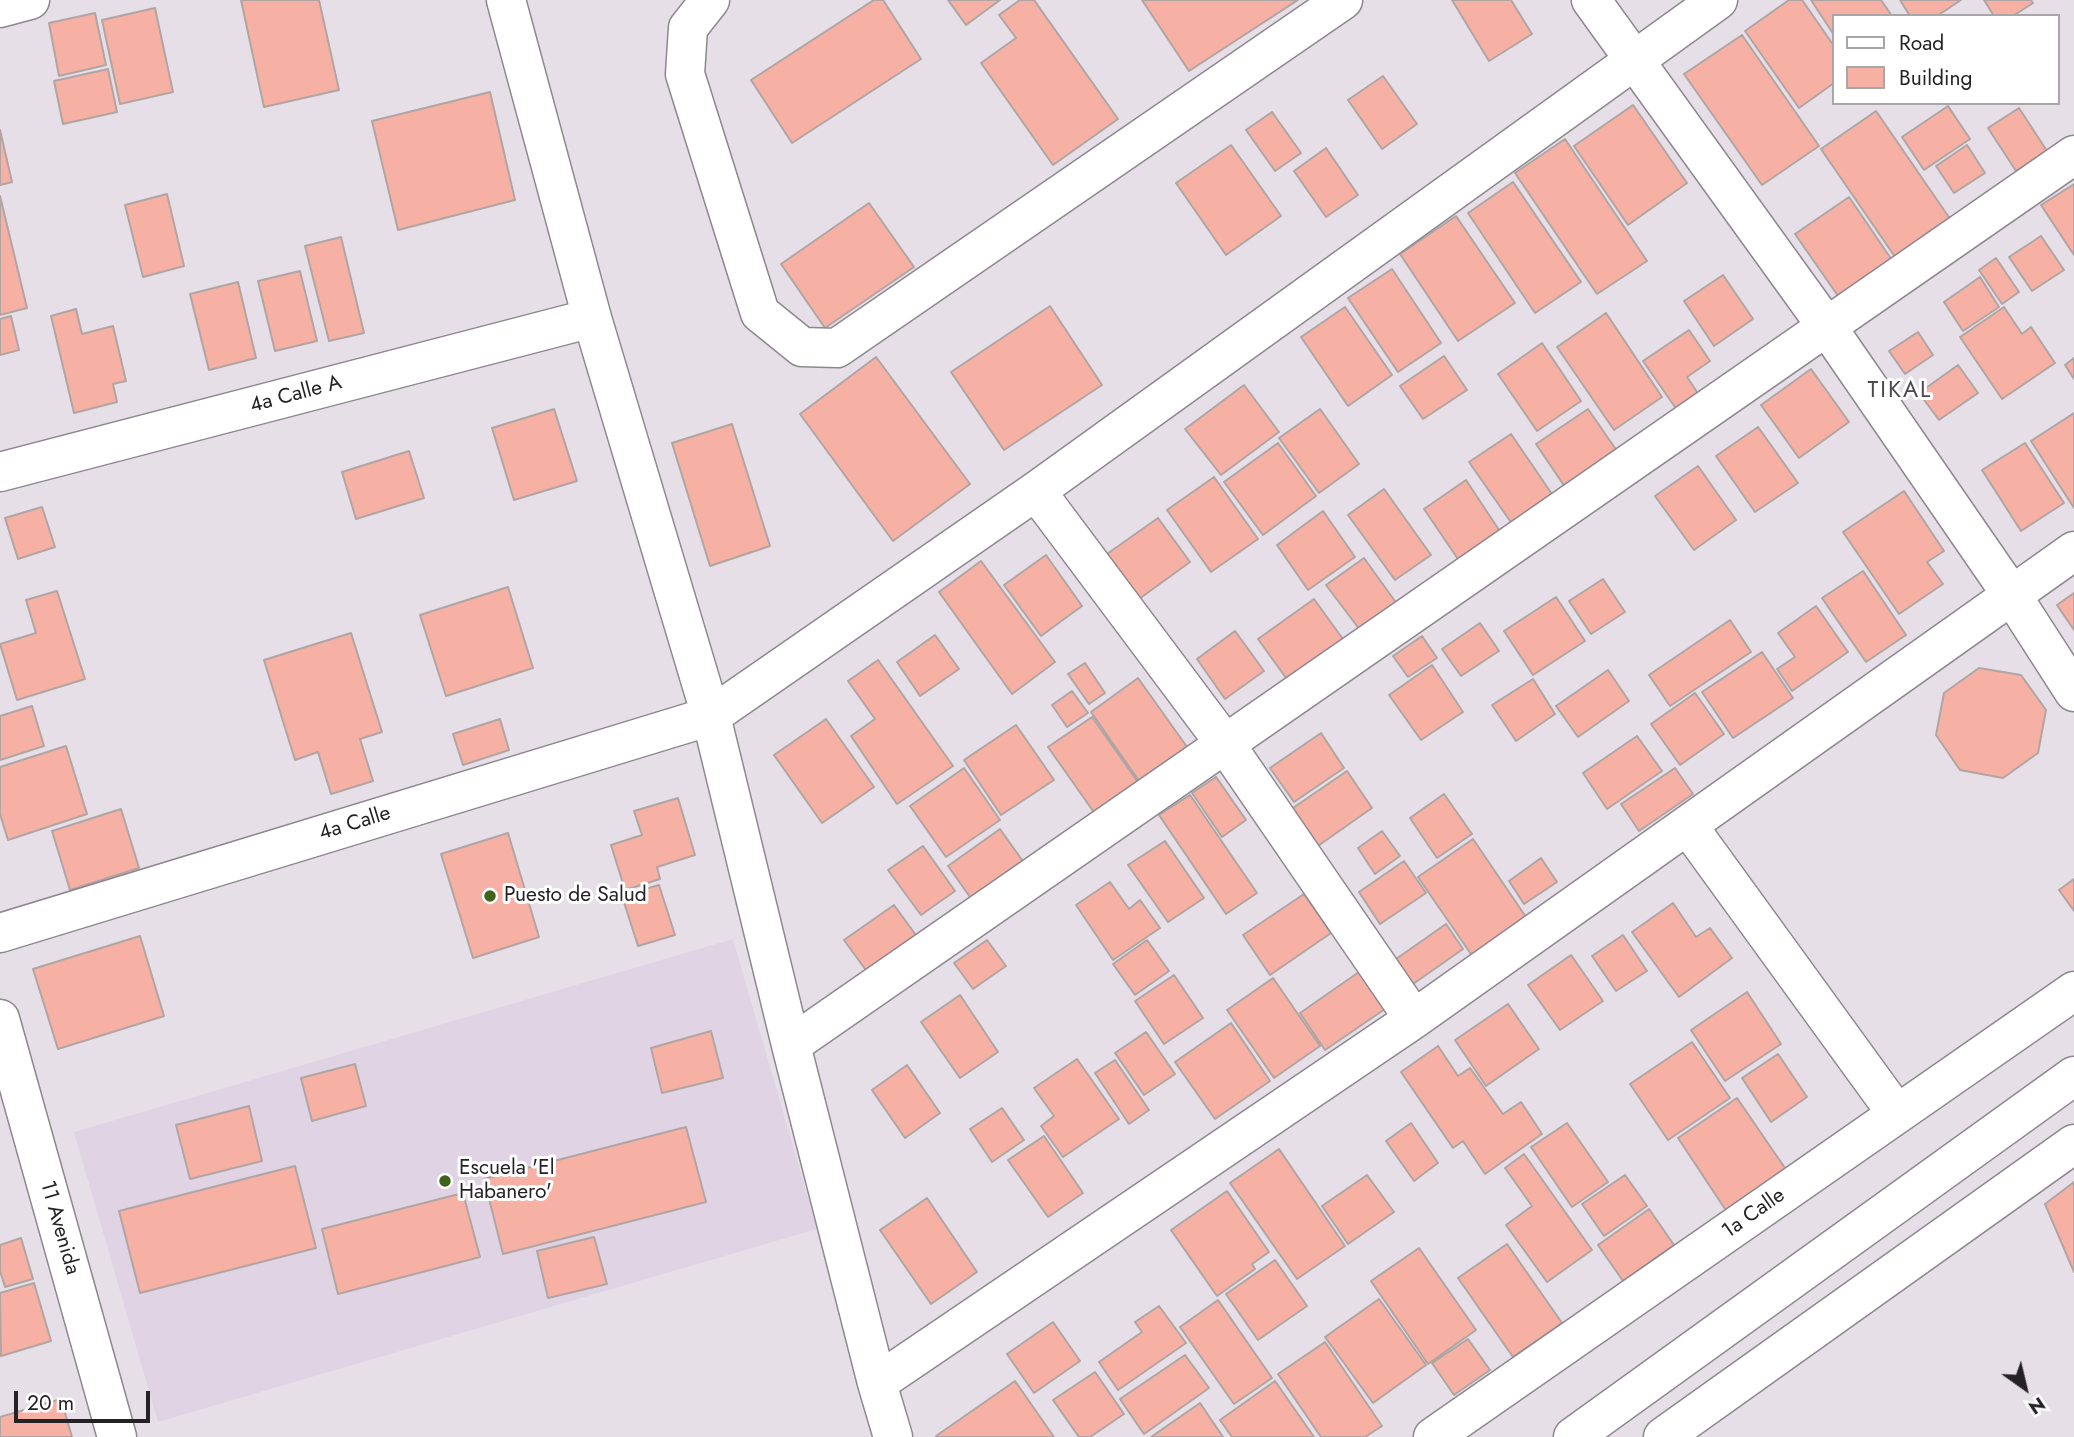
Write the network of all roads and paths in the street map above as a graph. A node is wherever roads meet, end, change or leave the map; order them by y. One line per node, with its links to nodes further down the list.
1 (30, 0): 7 (street)
2 (506, 0): 10 (street)
3 (710, 0): 4 (street)
4 (1343, 0)
5 (1591, 0): 8 (street)
6 (1717, 0): 8 (street, 4a Calle)
7 (0, 8)
8 (1632, 59): 11 (street); 13 (street, 4a Calle)
9 (2074, 155): 11 (street)
10 (592, 318): 12 (street, 4a Calle A); 17 (street)
11 (1827, 327): 15 (street); 18 (street)
12 (0, 472)
13 (1036, 491): 17 (street, 4a Calle); 18 (street)
14 (2074, 551): 15 (street)
15 (2011, 594): 16 (street); 19 (street)
16 (2074, 692)
17 (711, 716): 20 (street, 4a Calle); 24 (street)
18 (1226, 745): 22 (street); 24 (street)
19 (1688, 826): 22 (street); 26 (street)
20 (0, 933)
21 (2074, 992): 26 (street, 1a Calle)
22 (1414, 1018): 28 (street)
23 (0, 1019): 29 (street, 11 Avenida)
24 (791, 1045): 28 (street)
25 (2074, 1076): 32 (street)
26 (1897, 1114): 31 (street, 1a Calle)
27 (2074, 1144): 33 (street)
28 (877, 1383): 30 (street)
29 (117, 1437)
30 (893, 1437)
31 (1433, 1437)
32 (1573, 1437)
33 (1663, 1437)

